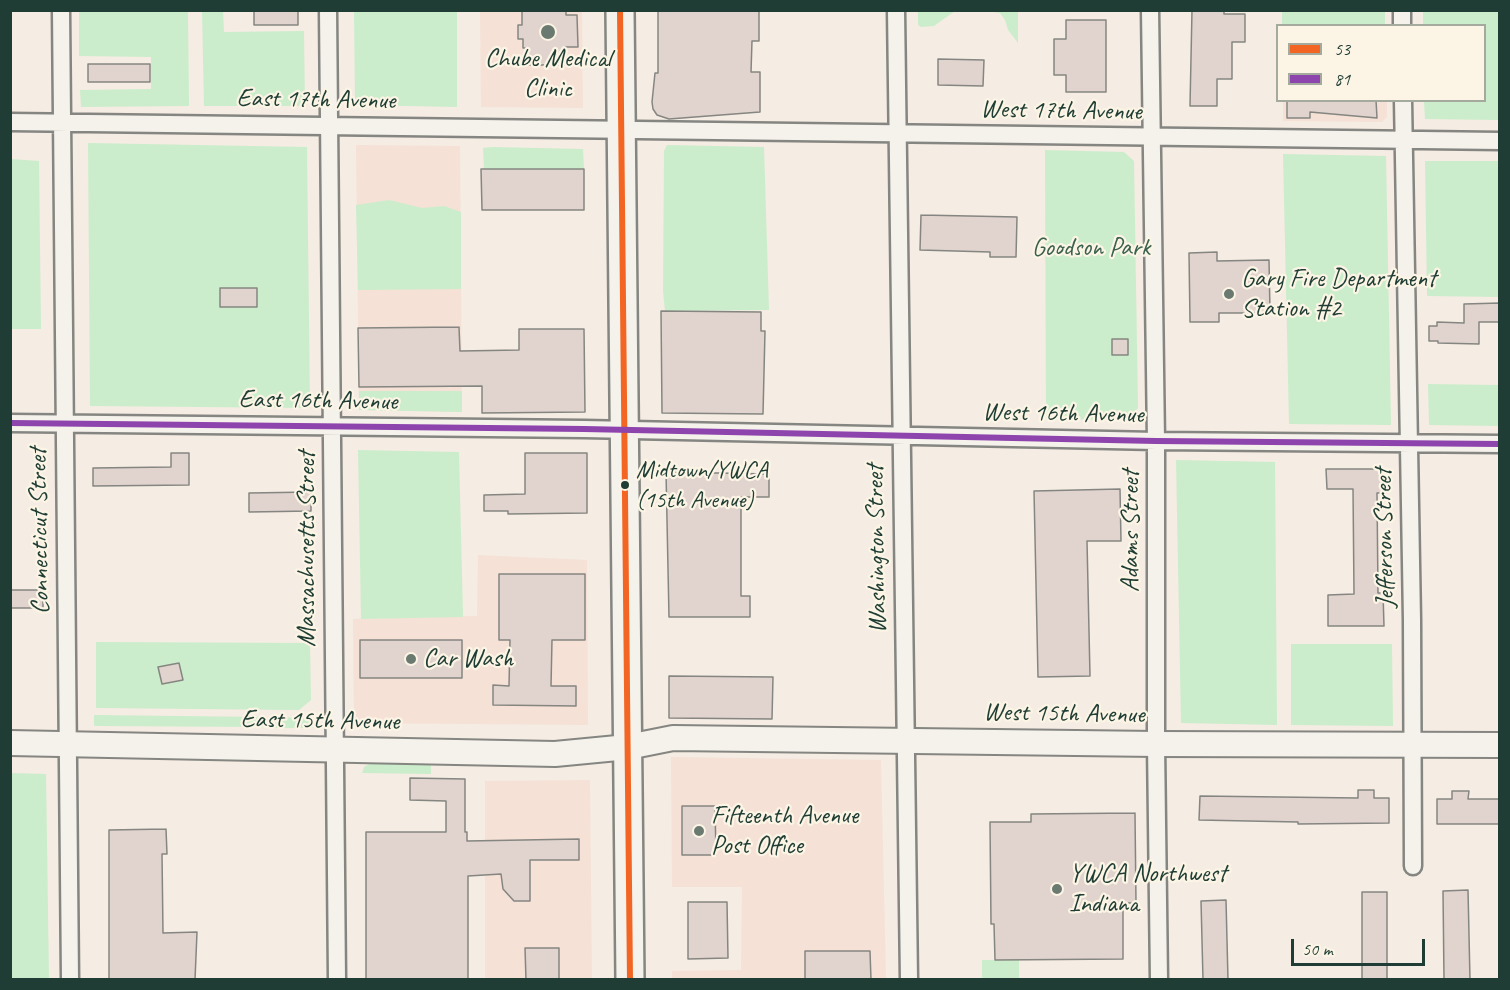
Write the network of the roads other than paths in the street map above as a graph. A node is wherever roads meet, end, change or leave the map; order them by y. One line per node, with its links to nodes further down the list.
1 (61, 10): 8 (street, Connecticut Street)
2 (328, 10): 9 (street, Massachusetts Street)
3 (620, 10): 10 (main road)
4 (896, 10): 11 (street, Washington Street)
5 (1149, 10): 12 (street, Adams Street)
6 (1403, 102): 13 (street, Jefferson Street)
7 (10, 122): 8 (street, East 17th Avenue)
8 (62, 123): 9 (street, East 17th Avenue); 16 (street, Connecticut Street)
9 (329, 126): 10 (street, East 17th Avenue); 17 (street, Massachusetts Street)
10 (621, 129): 11 (street, West 17th Avenue); 18 (main road)
11 (897, 134): 12 (street, West 17th Avenue); 19 (street, Washington Street)
12 (1152, 137): 13 (street, West 17th Avenue); 20 (street, Adams Street)
13 (1404, 140): 14 (street, West 17th Avenue); 21 (street, Jefferson Street)
14 (1500, 141)
15 (10, 423): 16 (street, East 16th Avenue)
16 (64, 424): 17 (street, East 16th Avenue); 26 (street, Connecticut Street)
17 (332, 426): 18 (street, East 16th Avenue); 30 (street, Massachusetts Street)
18 (625, 430): 19 (street, West 16th Avenue); 29 (main road)
19 (902, 436): 20 (street, West 16th Avenue); 23 (street, Washington Street)
20 (1156, 441): 21 (street, West 16th Avenue); 25 (street, Adams Street)
21 (1409, 444): 22 (street, West 16th Avenue); 27 (street, Jefferson Street)
22 (1500, 444)
23 (905, 740): 25 (main road, West 15th Avenue); 29 (main road, West 15th Avenue); 35 (street, Washington Street)
24 (10, 744): 26 (main road, East 15th Avenue)
25 (1156, 744): 27 (main road, West 15th Avenue); 36 (street, Adams Street)
26 (68, 745): 30 (main road, East 15th Avenue); 32 (street, Connecticut Street)
27 (1413, 745): 28 (main road, West 15th Avenue); 31 (street, Jefferson Street)
28 (1500, 745)
29 (628, 747): 30 (main road, East 15th Avenue); 34 (main road)
30 (334, 750): 33 (street, Massachusetts Street)
31 (1413, 866)
32 (70, 980)
33 (337, 980)
34 (630, 980)
35 (909, 980)
36 (1159, 980)

